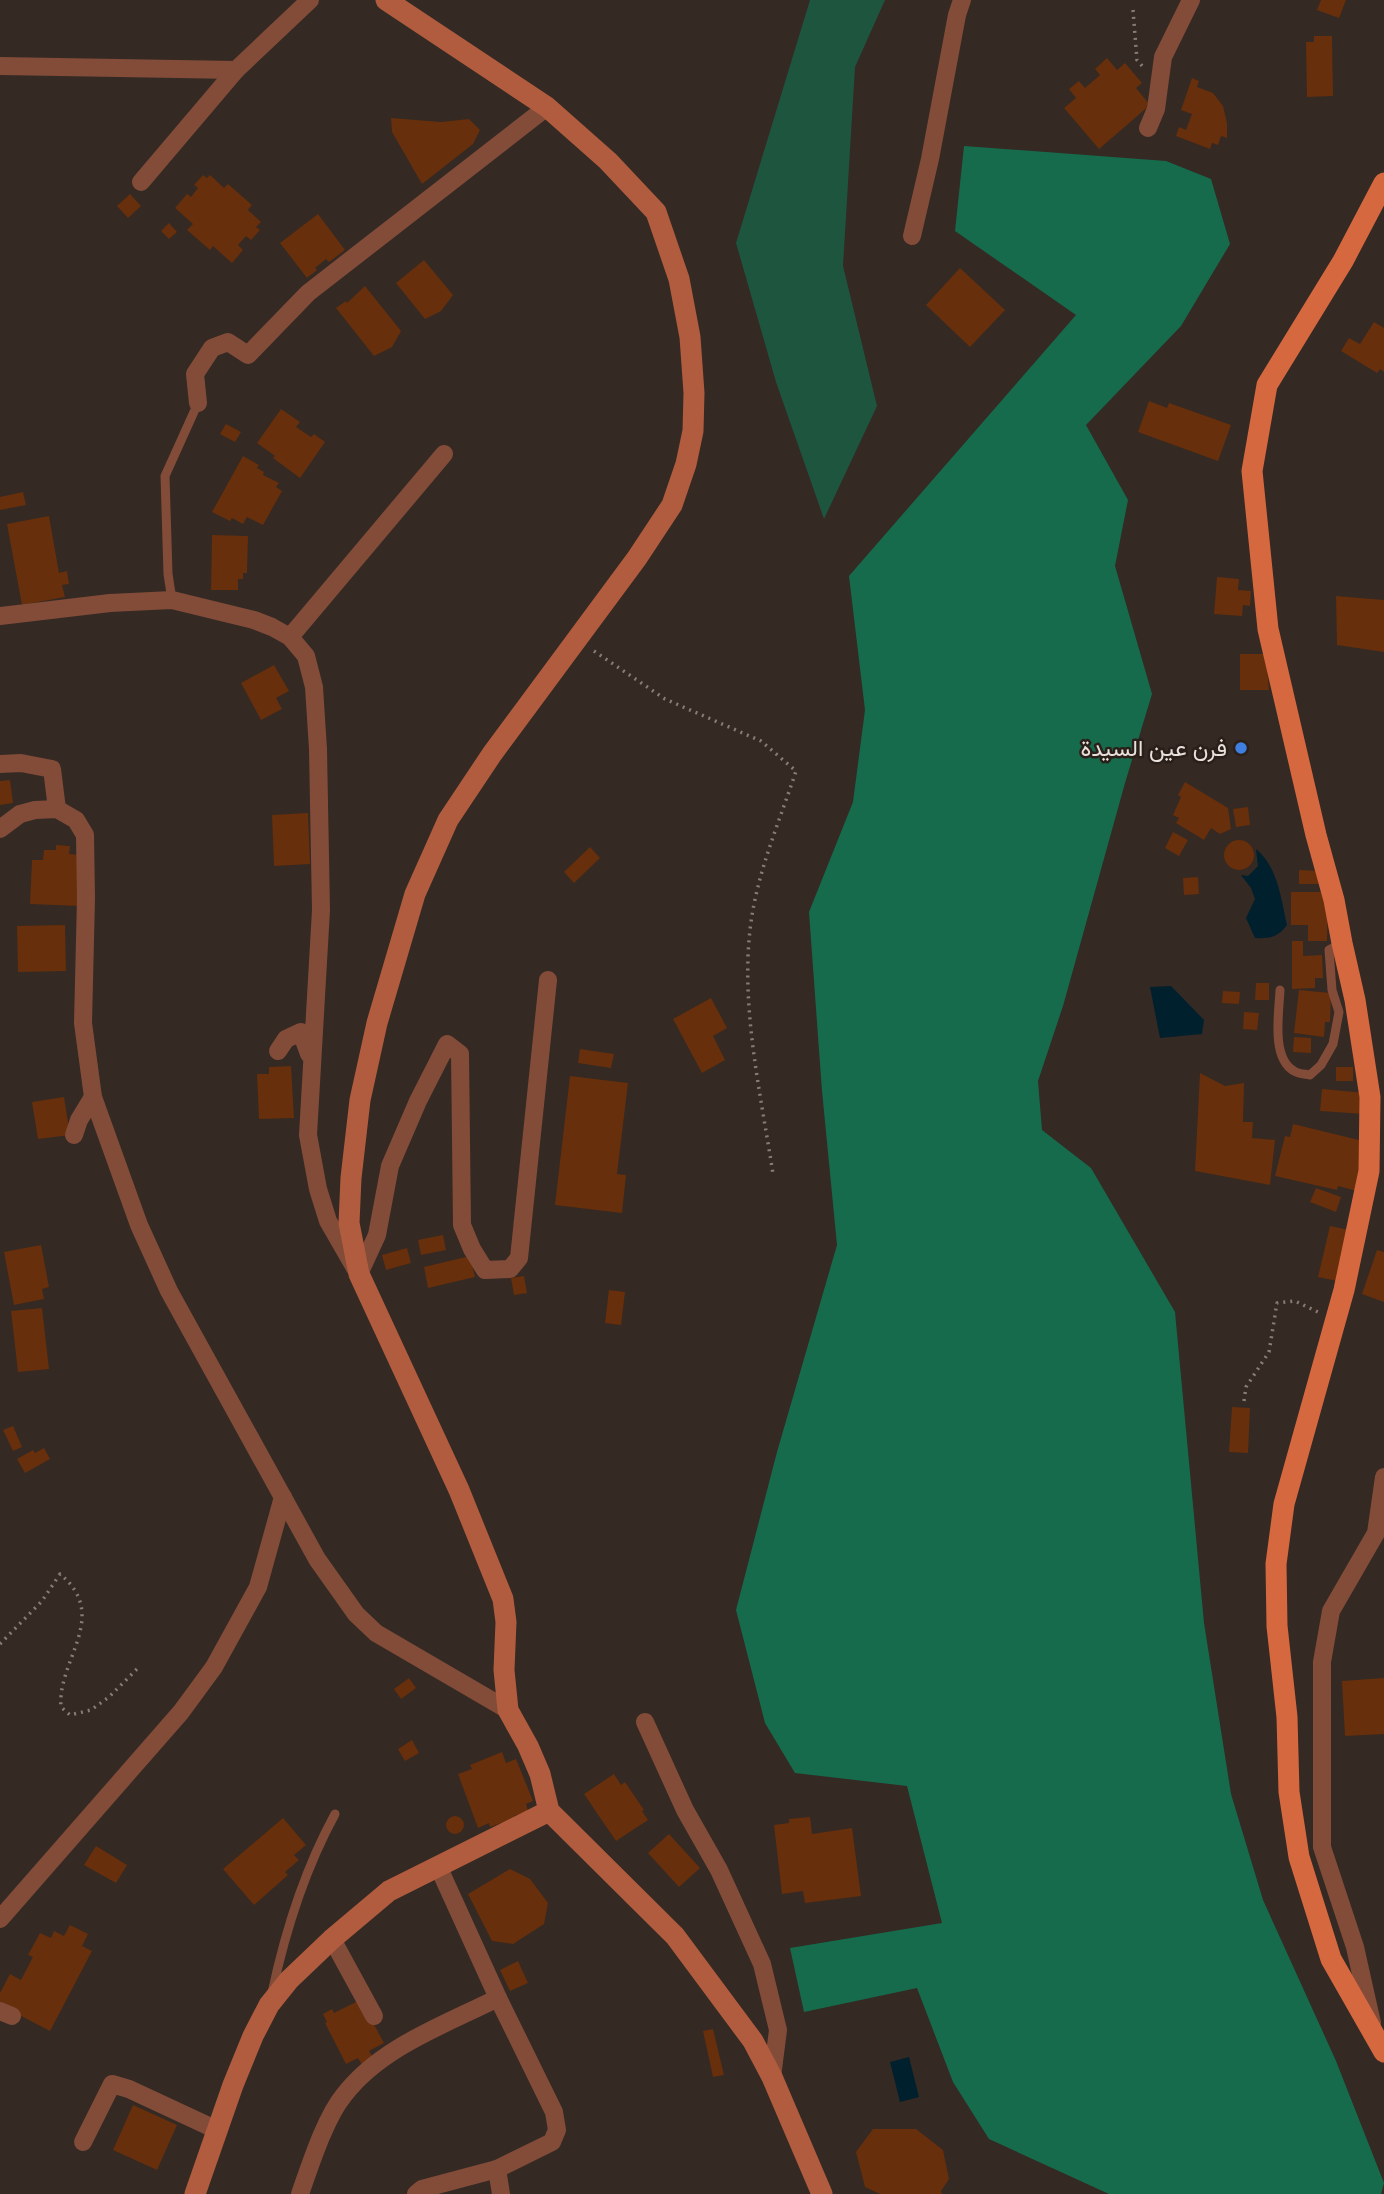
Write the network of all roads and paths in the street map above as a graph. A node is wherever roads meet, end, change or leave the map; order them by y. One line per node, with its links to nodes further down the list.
1 (310, 0): 7 (street)
2 (386, 0): 9 (street)
3 (962, 0): 13 (street)
4 (1191, 0): 8 (street)
5 (1133, 10): 8 (path)
6 (0, 66): 7 (street)
7 (236, 70): 11 (street)
8 (1159, 88): 10 (street)
9 (547, 107): 14 (street); 19 (street)
10 (1148, 128)
11 (141, 182)
12 (1384, 183): 23 (main road)
13 (912, 236)
14 (198, 403): 16 (lane)
15 (444, 454): 18 (street)
16 (172, 600): 17 (street); 18 (street)
17 (0, 615)
18 (290, 637): 27 (street)
19 (578, 640): 30 (path); 31 (street)
20 (0, 764): 21 (street)
21 (57, 808): 22 (street); 28 (street)
22 (0, 829)
23 (1342, 943): 25 (lane); 32 (main road)
24 (548, 980): 31 (street)
25 (1280, 990)
26 (278, 1051): 27 (street)
27 (312, 1060): 31 (street)
28 (93, 1097): 29 (street); 35 (street)
29 (74, 1135)
30 (773, 1174)
31 (359, 1274): 38 (street)
32 (1336, 1320): 33 (path); 48 (main road)
33 (1244, 1401)
34 (1384, 1476): 48 (street)
35 (283, 1497): 38 (street); 43 (street)
36 (0, 1644): 37 (path)
37 (137, 1668)
38 (508, 1710): 40 (street)
39 (645, 1722): 49 (street)
40 (549, 1811): 42 (street); 49 (street)
41 (335, 1814): 46 (lane)
42 (438, 1866): 44 (street); 45 (street)
43 (0, 1919)
44 (332, 1939): 46 (street); 47 (street)
45 (498, 1998): 52 (street); 54 (street)
46 (269, 2006): 50 (street)
47 (374, 2015)
48 (1380, 2044)
49 (772, 2077): 57 (street)
50 (217, 2130): 51 (street); 53 (street)
51 (83, 2142)
52 (497, 2169): 55 (street); 56 (street)
53 (195, 2194)
54 (300, 2194)
55 (416, 2194)
56 (501, 2194)
57 (822, 2194)

